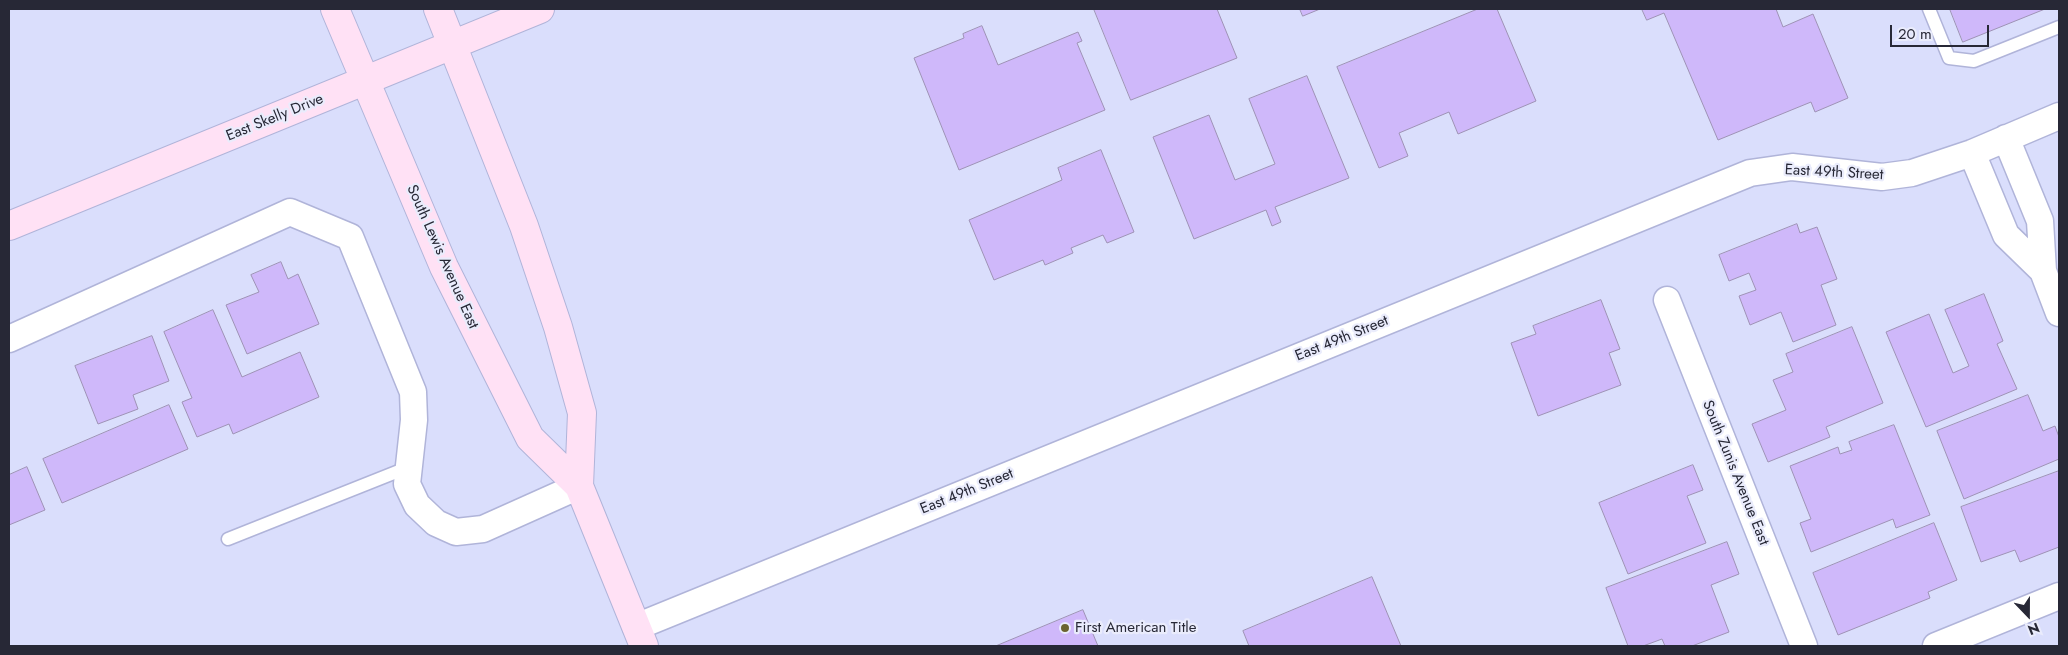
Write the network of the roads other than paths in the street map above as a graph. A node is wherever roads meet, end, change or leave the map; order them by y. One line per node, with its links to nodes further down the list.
1 (335, 9): 7 (main road, South Lewis Avenue East)
2 (438, 9): 6 (main road, South Lewis Avenue East)
3 (540, 9): 6 (main road, East Skelly Drive)
4 (1929, 9): 5 (lane)
5 (2059, 27)
6 (453, 44): 7 (main road, East Skelly Drive); 17 (main road, South Lewis Avenue East)
7 (367, 80): 11 (main road, East Skelly Drive); 17 (main road, South Lewis Avenue East)
8 (2059, 116): 9 (street, East 49th Street)
9 (2006, 138): 10 (street, East 49th Street); 12 (street)
10 (1972, 153): 12 (street); 20 (street, East 49th Street)
11 (9, 226)
12 (2043, 271): 14 (street)
13 (1667, 300): 21 (street, South Zunis Avenue East)
14 (2059, 313)
15 (9, 339): 16 (street)
16 (409, 467): 17 (street); 18 (lane)
17 (580, 486): 20 (main road, South Lewis Avenue East)
18 (228, 539)
19 (2059, 596): 22 (street)
20 (640, 637)
21 (1804, 646)
22 (1936, 646)

